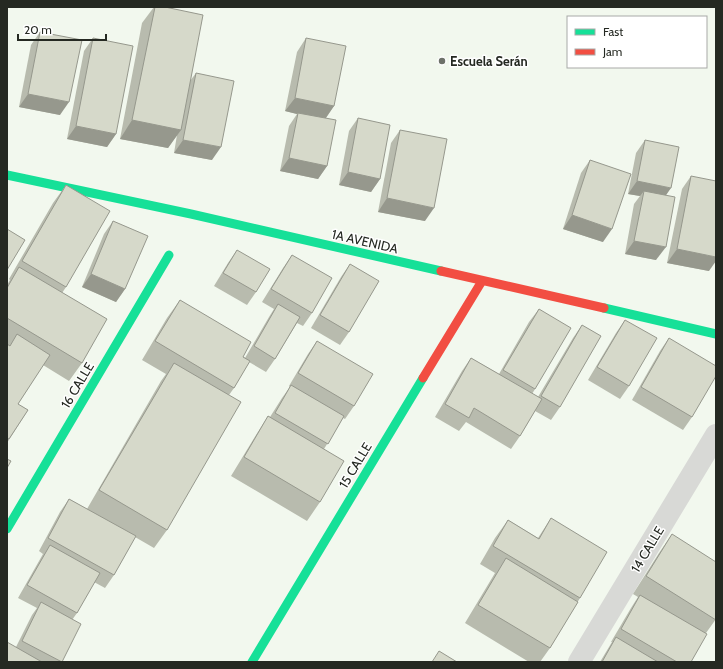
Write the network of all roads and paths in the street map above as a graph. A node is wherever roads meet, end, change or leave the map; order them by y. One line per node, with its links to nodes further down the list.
1 (7, 175): 3 (street, 1A AVENIDA)
2 (169, 254): 6 (street, 16 CALLE)
3 (482, 281): 4 (street, 1A AVENIDA); 7 (street, 15 CALLE)
4 (716, 334)
5 (716, 435): 8 (street, 14 CALLE)
6 (7, 529)
7 (252, 662)
8 (579, 662)

